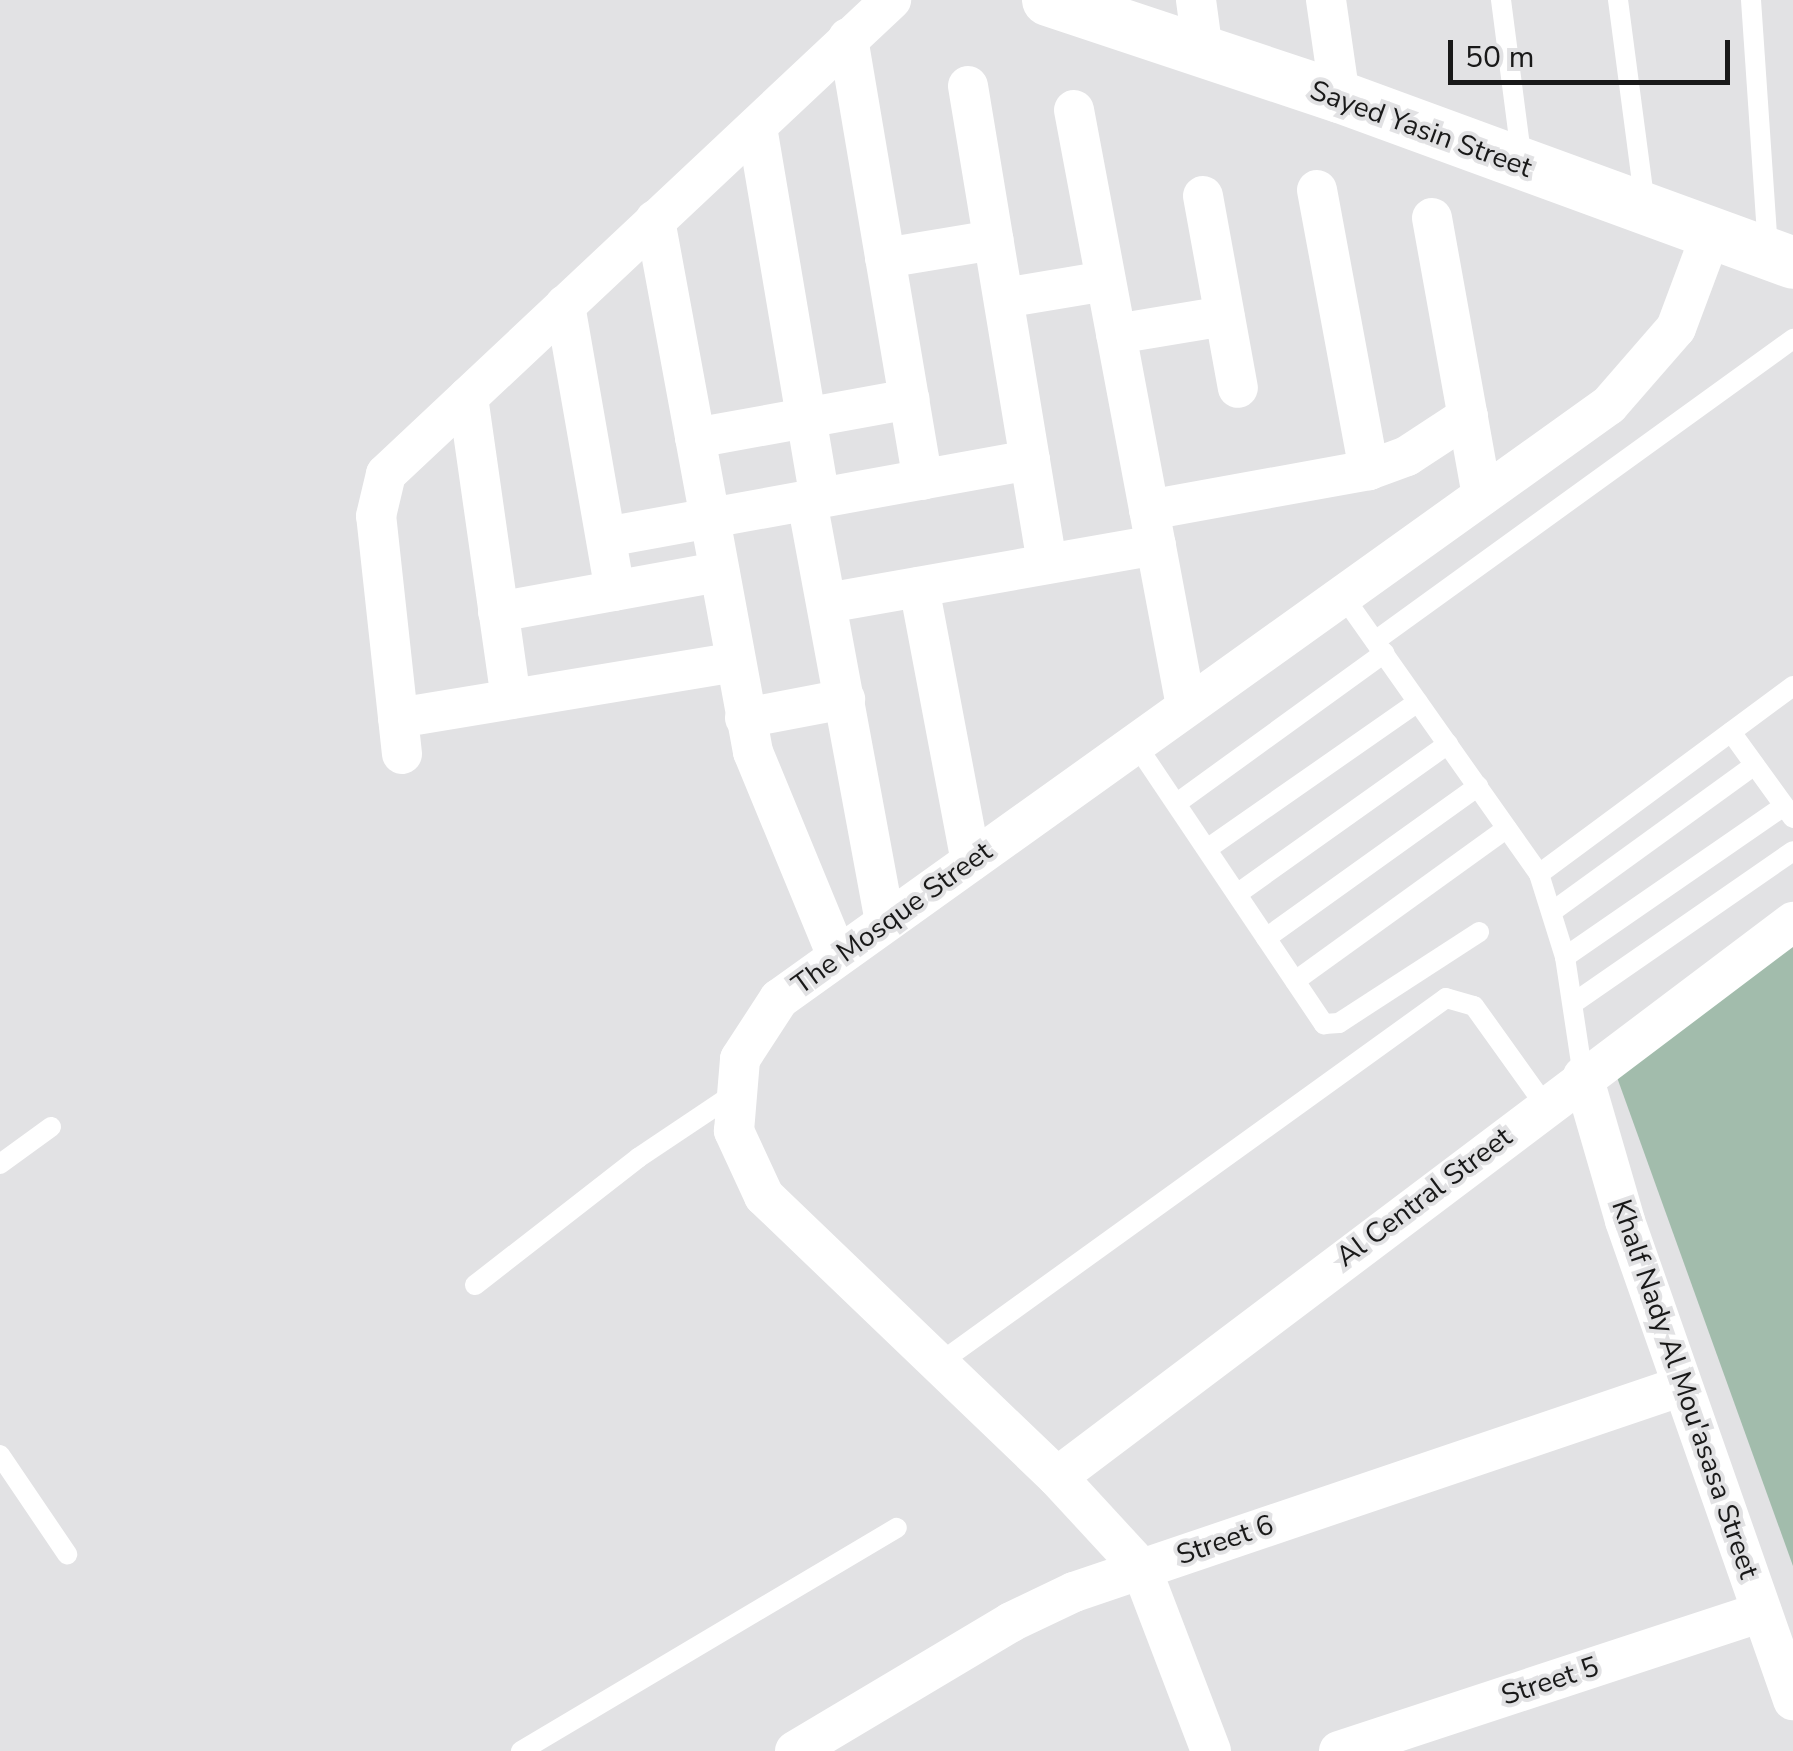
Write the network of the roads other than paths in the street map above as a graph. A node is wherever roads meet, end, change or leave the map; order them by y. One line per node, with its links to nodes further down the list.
1 (891, 0): 8 (street)
2 (1196, 0): 9 (street)
3 (1326, 0): 11 (street)
4 (1502, 0): 14 (lane)
5 (1618, 0): 17 (lane)
6 (1751, 0): 23 (lane)
7 (1065, 3): 9 (street, Sayed Yasin Street)
8 (848, 38): 13 (street); 22 (street)
9 (1203, 52): 11 (street, Sayed Yasin Street)
10 (968, 86): 21 (street)
11 (1340, 97): 14 (street, Sayed Yasin Street)
12 (1074, 110): 24 (street)
13 (757, 126): 19 (street); 34 (street)
14 (1522, 166): 17 (street, Sayed Yasin Street)
15 (1317, 190): 37 (street)
16 (1202, 196): 27 (street)
17 (1645, 212): 20 (street, Sayed Yasin Street)
18 (1432, 218): 33 (street)
19 (656, 220): 26 (street); 35 (street)
20 (1710, 237): 23 (street, Sayed Yasin Street); 39 (street, The Mosque Street)
21 (994, 240): 22 (street); 25 (street)
22 (885, 258): 32 (street)
23 (1781, 259)
24 (1106, 282): 25 (street); 28 (street)
25 (1004, 298): 36 (street)
26 (565, 306): 31 (street); 43 (street)
27 (1225, 316): 28 (street); 30 (street)
28 (1116, 334): 42 (street)
29 (1793, 339): 51 (lane)
30 (1238, 388)
31 (468, 397): 50 (street); 54 (street)
32 (910, 399): 34 (street); 38 (street)
33 (1468, 416): 37 (street); 39 (street)
34 (806, 418): 35 (street); 40 (street)
35 (694, 438): 41 (street)
36 (1030, 460): 38 (street); 44 (street)
37 (1369, 470): 42 (street)
38 (923, 480): 40 (street)
39 (1482, 496): 48 (street, The Mosque Street)
40 (814, 500): 41 (street); 49 (street)
41 (709, 518): 43 (street); 45 (street)
42 (1153, 528): 44 (street); 57 (street)
43 (606, 537): 47 (street)
44 (1048, 564): 46 (street)
45 (718, 572): 47 (street); 52 (street)
46 (919, 587): 49 (street); 69 (street)
47 (615, 591): 50 (street)
48 (1343, 596): 51 (lane); 57 (street, The Mosque Street)
49 (826, 603): 55 (street)
50 (498, 612): 54 (street)
51 (1380, 647): 56 (lane); 64 (lane)
52 (735, 662): 54 (street); 58 (street)
53 (1793, 686): 59 (lane)
54 (511, 700)
55 (844, 700): 58 (street); 73 (street)
56 (1418, 702): 61 (lane); 67 (lane)
57 (1186, 706): 60 (street, The Mosque Street)
58 (744, 718): 77 (street)
59 (1731, 732): 62 (lane); 70 (lane)
60 (1135, 743): 64 (lane); 69 (street, The Mosque Street)
61 (1448, 744): 63 (lane); 71 (lane)
62 (1755, 765): 65 (lane); 72 (lane)
63 (1478, 786): 66 (lane); 76 (lane)
64 (1176, 803): 67 (lane)
65 (1789, 812): 78 (lane)
66 (1507, 828): 70 (lane); 79 (lane)
67 (1207, 849): 71 (lane)
68 (1793, 851): 80 (lane)
69 (971, 862): 73 (street, The Mosque Street)
70 (1540, 874): 72 (lane)
71 (1236, 894): 76 (lane)
72 (1553, 911): 78 (lane)
73 (886, 922): 77 (street, The Mosque Street)
74 (1793, 922): 81 (street, Al Central Street)
75 (1479, 932): 79 (lane)
76 (1266, 938): 79 (lane)
77 (837, 956): 82 (street, The Mosque Street)
78 (1565, 957): 80 (lane)
79 (1294, 981)
80 (1575, 1002): 81 (lane)
81 (1583, 1076): 83 (street, Al Central Street); 88 (street, Khalf Nady Al Mou'asasa Street)
82 (732, 1094): 86 (lane); 87 (street, The Mosque Street)
83 (1545, 1105): 87 (lane); 90 (street, Al Central Street)
84 (51, 1127): 85 (lane)
85 (0, 1164)
86 (475, 1284)
87 (938, 1364): 90 (street, The Mosque Street)
88 (1682, 1386): 93 (street, Street 6); 94 (street, Khalf Nady Al Mou'asasa Street)
89 (0, 1454): 92 (lane)
90 (1057, 1476): 93 (street, The Mosque Street)
91 (897, 1528): 96 (lane)
92 (67, 1554)
93 (1141, 1568): 97 (street, Street 6); 98 (street, The Mosque Street)
94 (1762, 1612): 95 (street, Khalf Nady Al Mou'asasa Street); 99 (street, Street 5)
95 (1793, 1700)
96 (521, 1751)
97 (795, 1751)
98 (1211, 1751)
99 (1339, 1751)

